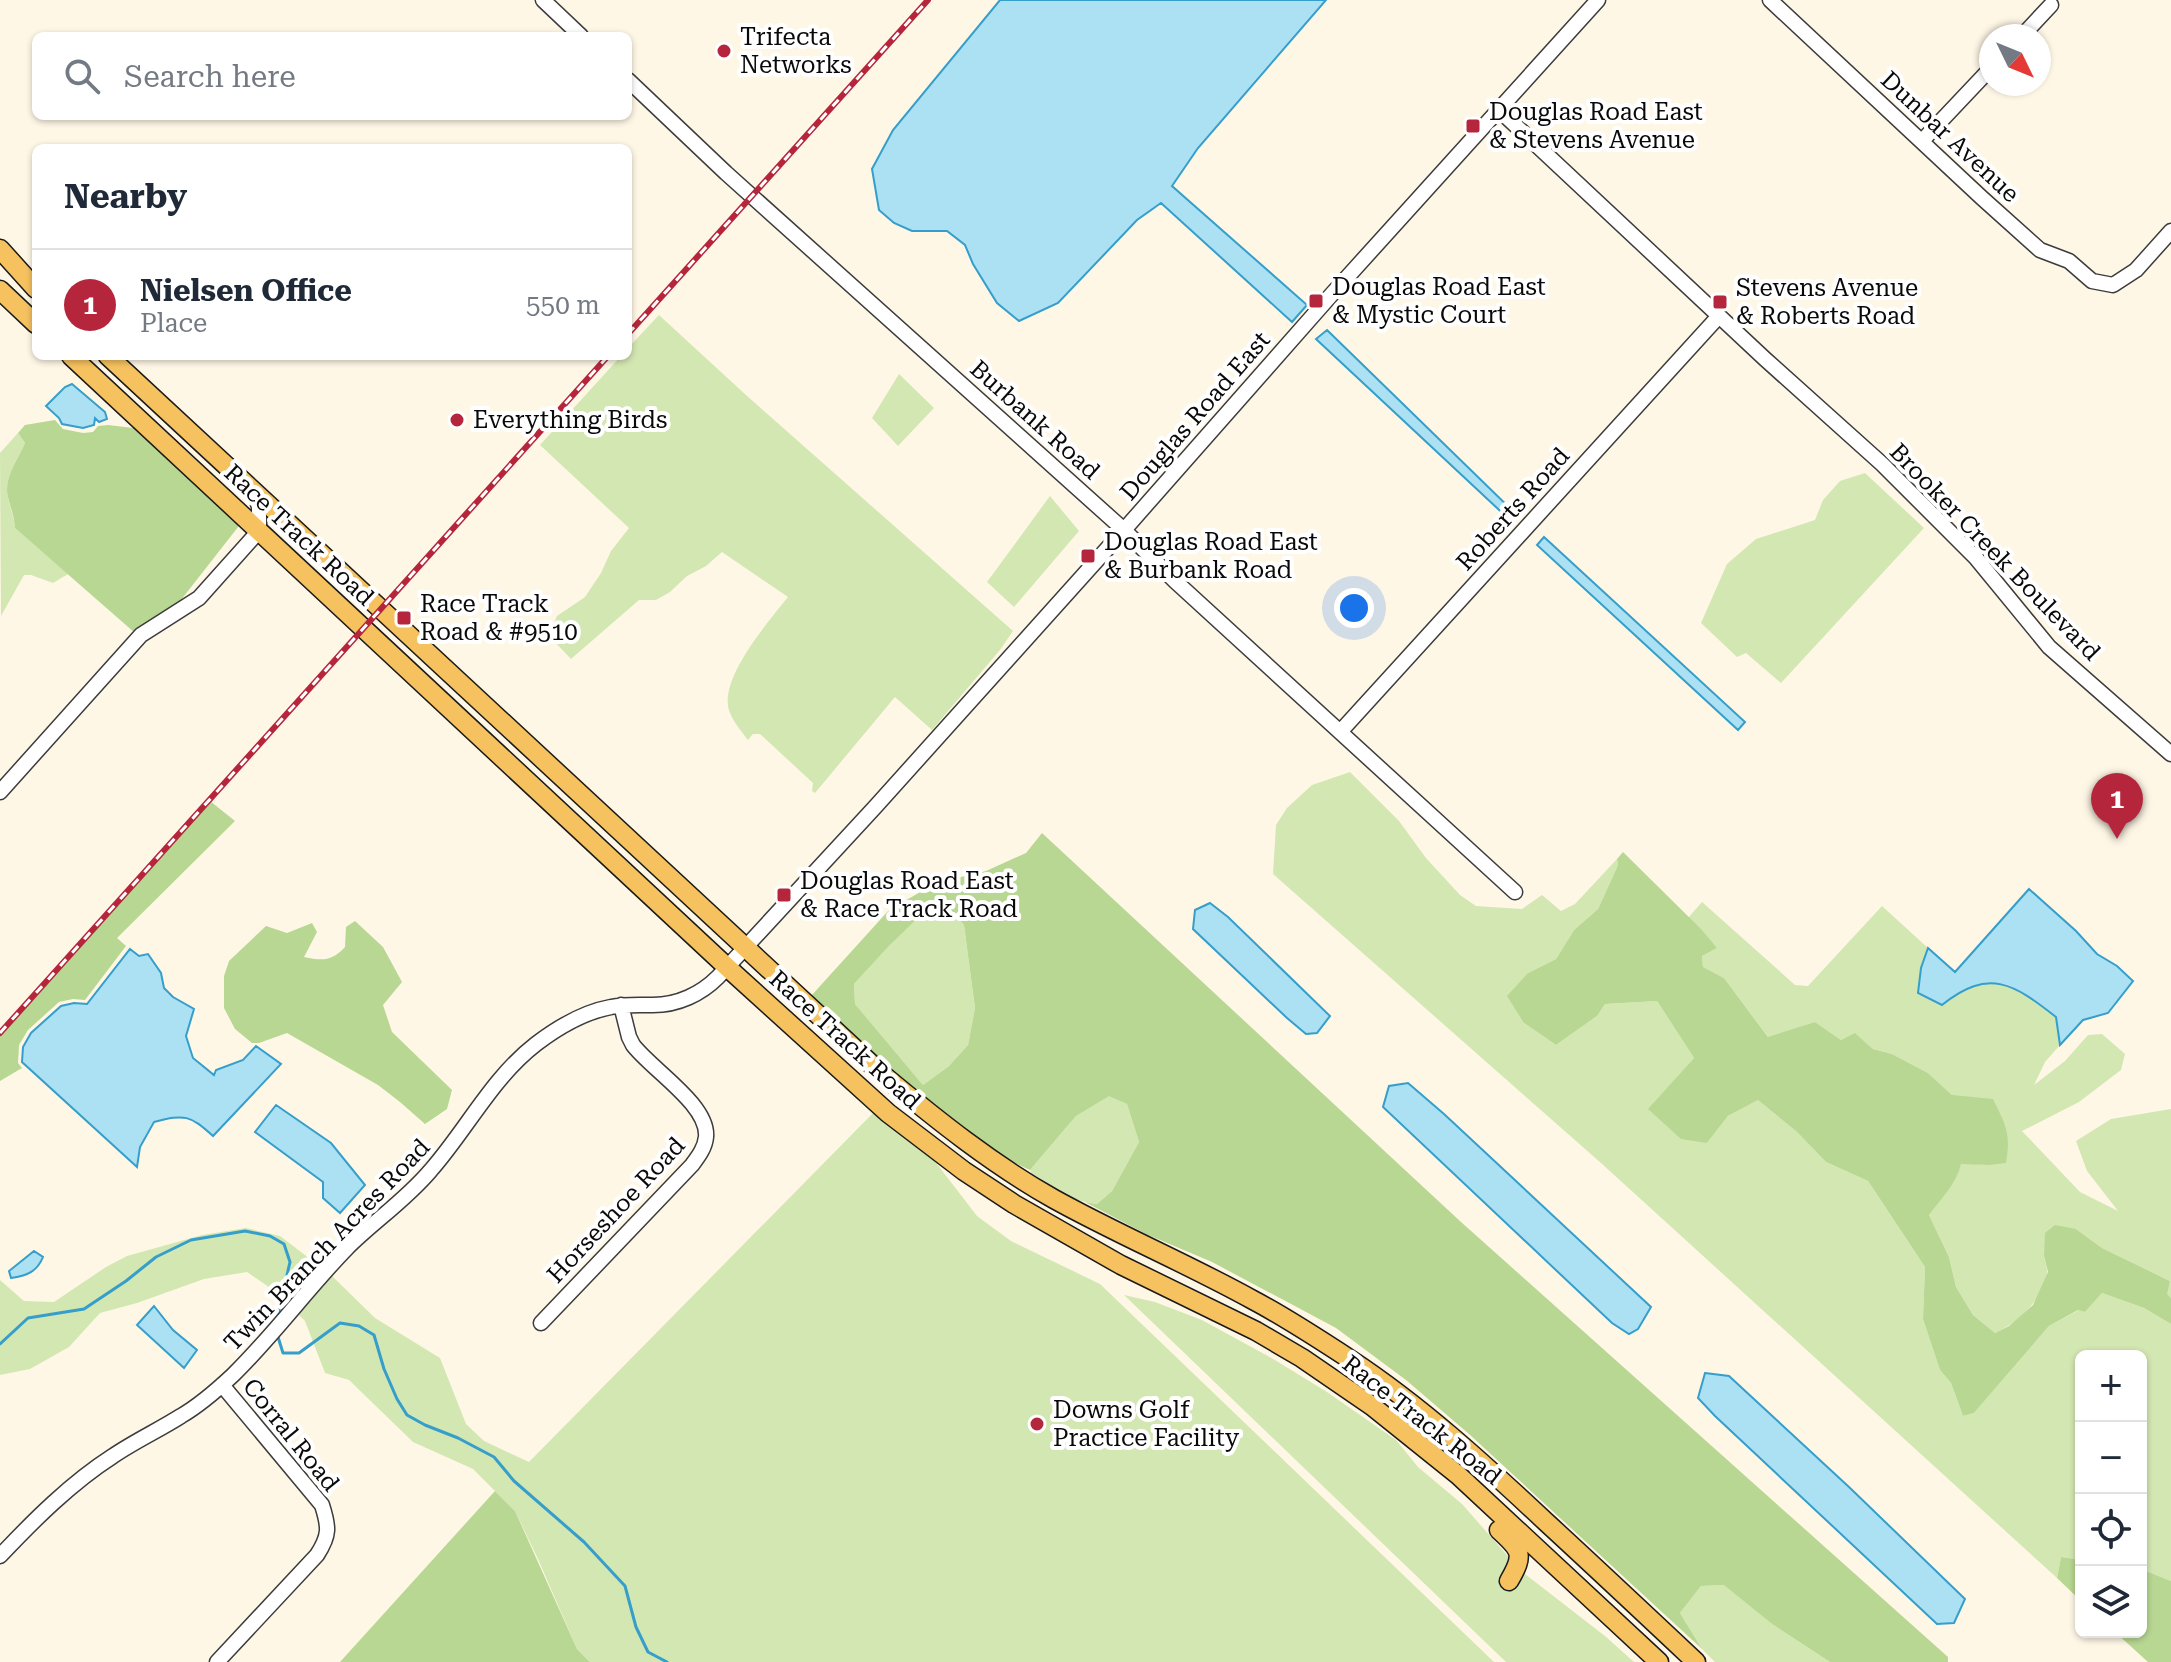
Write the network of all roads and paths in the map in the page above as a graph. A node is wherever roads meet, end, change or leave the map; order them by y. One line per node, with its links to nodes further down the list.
1 (543, 0): 6 (street)
2 (1598, 0): 9 (street, Douglas Road East)
3 (1770, 0): 10 (street, Dunbar Avenue)
4 (2051, 5): 5 (street)
5 (2033, 24)
6 (577, 32)
7 (1979, 81): 10 (street)
8 (632, 84): 26 (street, Burbank Road)
9 (1498, 109): 17 (street, Brooker Creek Boulevard); 26 (street, Douglas Road East)
10 (1922, 141): 11 (street, Dunbar Avenue)
11 (2171, 231)
12 (1, 251): 14 (main road)
13 (0, 276): 15 (main road)
14 (32, 285)
15 (32, 288)
16 (0, 290): 18 (main road)
17 (1719, 316): 28 (street, Roberts Road); 29 (street, Brooker Creek Boulevard)
18 (32, 318)
19 (75, 360): 24 (main road, Race Track Road)
20 (96, 360): 22 (main road)
21 (112, 360): 22 (main road, Race Track Road)
22 (200, 441): 23 (main road, Race Track Road)
23 (216, 456): 24 (main road); 25 (main road, Race Track Road)
24 (211, 486): 27 (main road, Race Track Road)
25 (254, 492): 27 (street); 32 (main road, Race Track Road)
26 (1124, 530): 28 (street, Burbank Road); 32 (street, Douglas Road East)
27 (259, 531): 30 (street); 33 (main road, Race Track Road)
28 (1340, 732): 31 (street, Burbank Road)
29 (2171, 754)
30 (0, 792)
31 (1515, 892)
32 (746, 947): 33 (street, Douglas Road East); 41 (main road, Race Track Road)
33 (728, 968): 34 (street, Twin Branch Acres Road); 37 (main road, Race Track Road)
34 (621, 1005): 35 (street, Horseshoe Road); 36 (street, Twin Branch Acres Road)
35 (541, 1323)
36 (222, 1385): 39 (street, Twin Branch Acres Road); 42 (street, Corral Road)
37 (1401, 1427): 38 (main road, Race Track Road); 40 (main road)
38 (1544, 1555): 41 (main road); 43 (main road, Race Track Road)
39 (0, 1556)
40 (1509, 1581)
41 (1694, 1659)
42 (217, 1662)
43 (1659, 1662)

